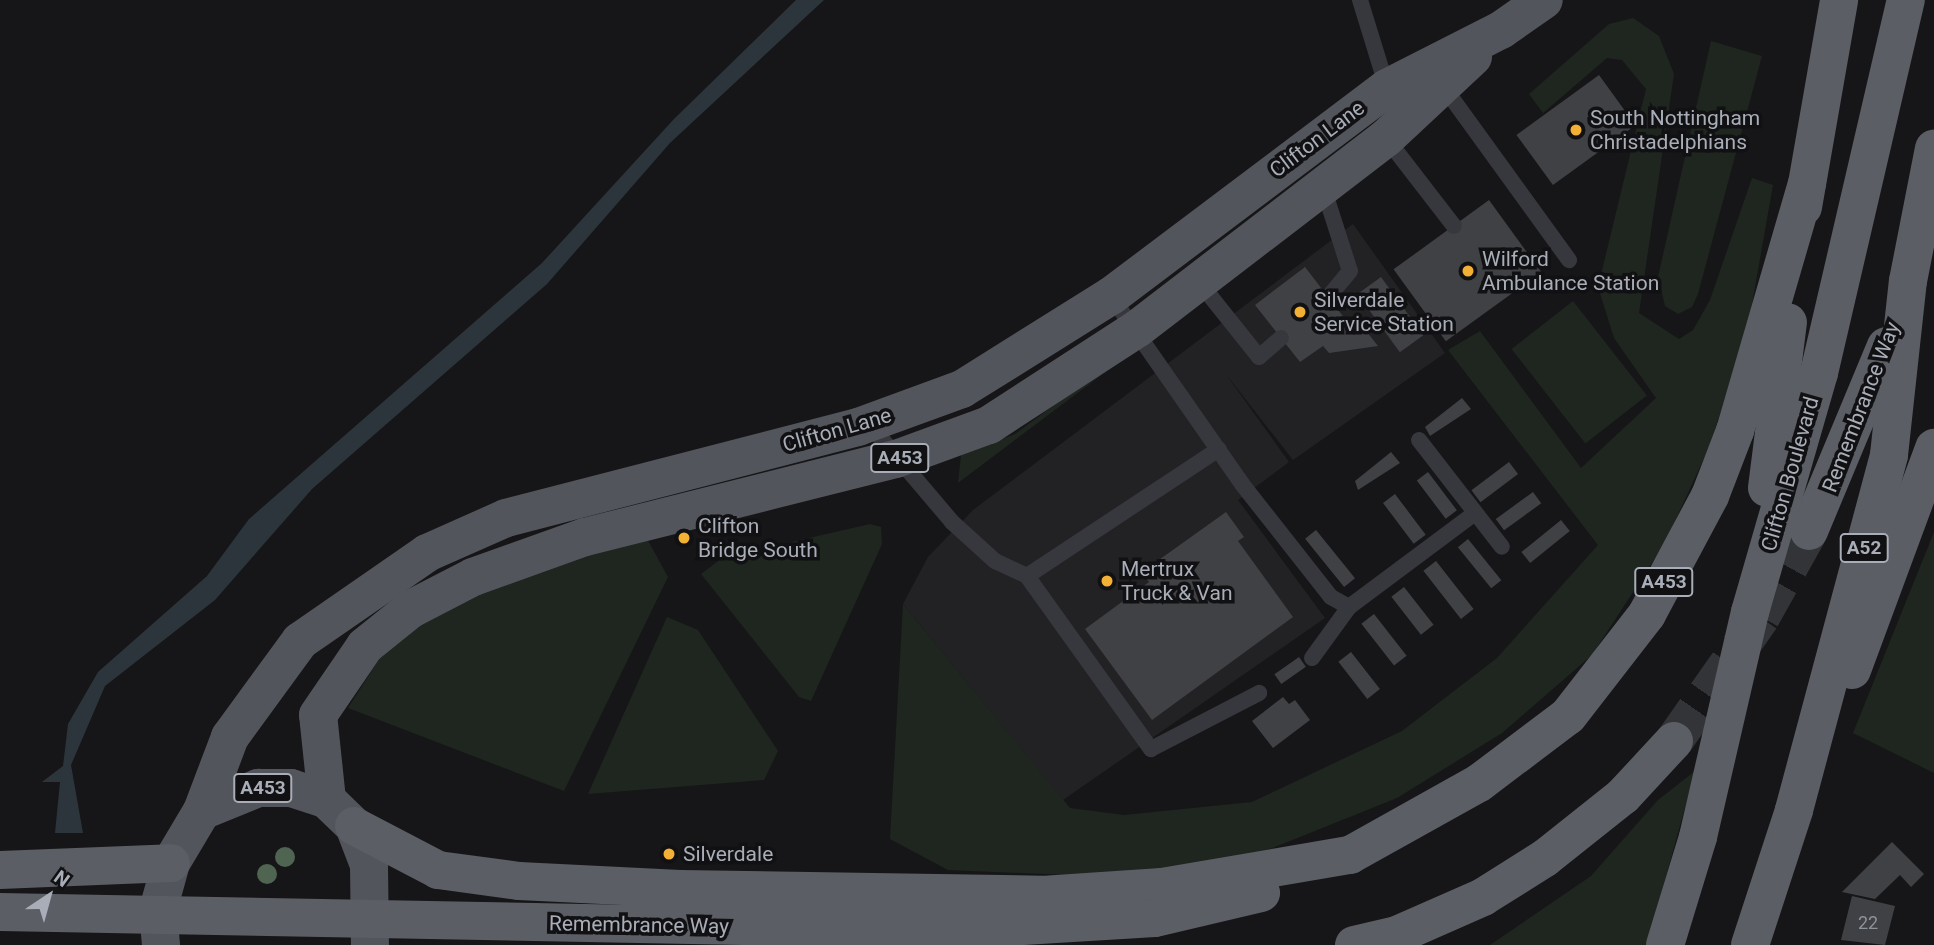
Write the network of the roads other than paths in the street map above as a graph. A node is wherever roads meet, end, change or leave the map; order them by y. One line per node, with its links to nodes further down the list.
1 (1360, 0): 7 (lane)
2 (1544, 0): 5 (main road, Clifton Lane / A453)
3 (1839, 0): 10 (highway)
4 (1906, 0): 30 (highway, Clifton Boulevard)
5 (1501, 30): 6 (main road, Clifton Lane / A453); 7 (main road, Clifton Lane / A453)
6 (1443, 86): 8 (main road, Clifton Lane / A453); 13 (lane)
7 (1387, 88): 8 (lane); 16 (main road, Clifton Lane / A453)
8 (1397, 129): 11 (main road, Clifton Lane / A453); 12 (lane)
9 (1934, 149): 14 (highway, A52)
10 (1807, 183): 30 (highway); 38 (highway, A453)
11 (1323, 187): 15 (main road, Clifton Lane / A453); 17 (lane)
12 (1454, 226)
13 (1569, 260)
14 (1908, 281): 26 (highway, Remembrance Way); 35 (highway, A52)
15 (1199, 282): 18 (main road, Clifton Lane / A453); 19 (lane)
16 (1111, 296): 18 (lane); 20 (main road, Clifton Lane / A453)
17 (1328, 297)
18 (1138, 329): 23 (lane); 24 (main road, Clifton Lane / A453)
19 (1281, 338)
20 (869, 424): 24 (lane); 36 (main road, Clifton Lane / A453)
21 (1419, 440): 25 (lane)
22 (1934, 448): 35 (highway, A52)
23 (1219, 449): 28 (lane); 29 (lane)
24 (897, 459): 28 (lane); 34 (main road, Clifton Lane / A453)
25 (1475, 513): 27 (lane); 29 (lane)
26 (1810, 531)
27 (1502, 547)
28 (1027, 576): 32 (lane)
29 (1349, 607): 31 (lane)
30 (1749, 612): 46 (highway, Clifton Boulevard)
31 (1312, 658)
32 (1259, 693)
33 (1674, 741): 42 (highway)
34 (327, 800): 36 (main road, A453); 37 (main road, A453)
35 (1794, 810): 47 (highway, A52)
36 (202, 811): 39 (main road, A453)
37 (354, 826): 38 (highway); 44 (main road, A453)
38 (1350, 855): 41 (highway, Remembrance Way / A453, bridge)
39 (171, 863): 40 (highway); 43 (main road, A453)
40 (0, 870)
41 (0, 912)
42 (1385, 940): 45 (highway)
43 (161, 945)
44 (370, 945)
45 (1354, 945)
46 (1665, 945)
47 (1750, 945)

